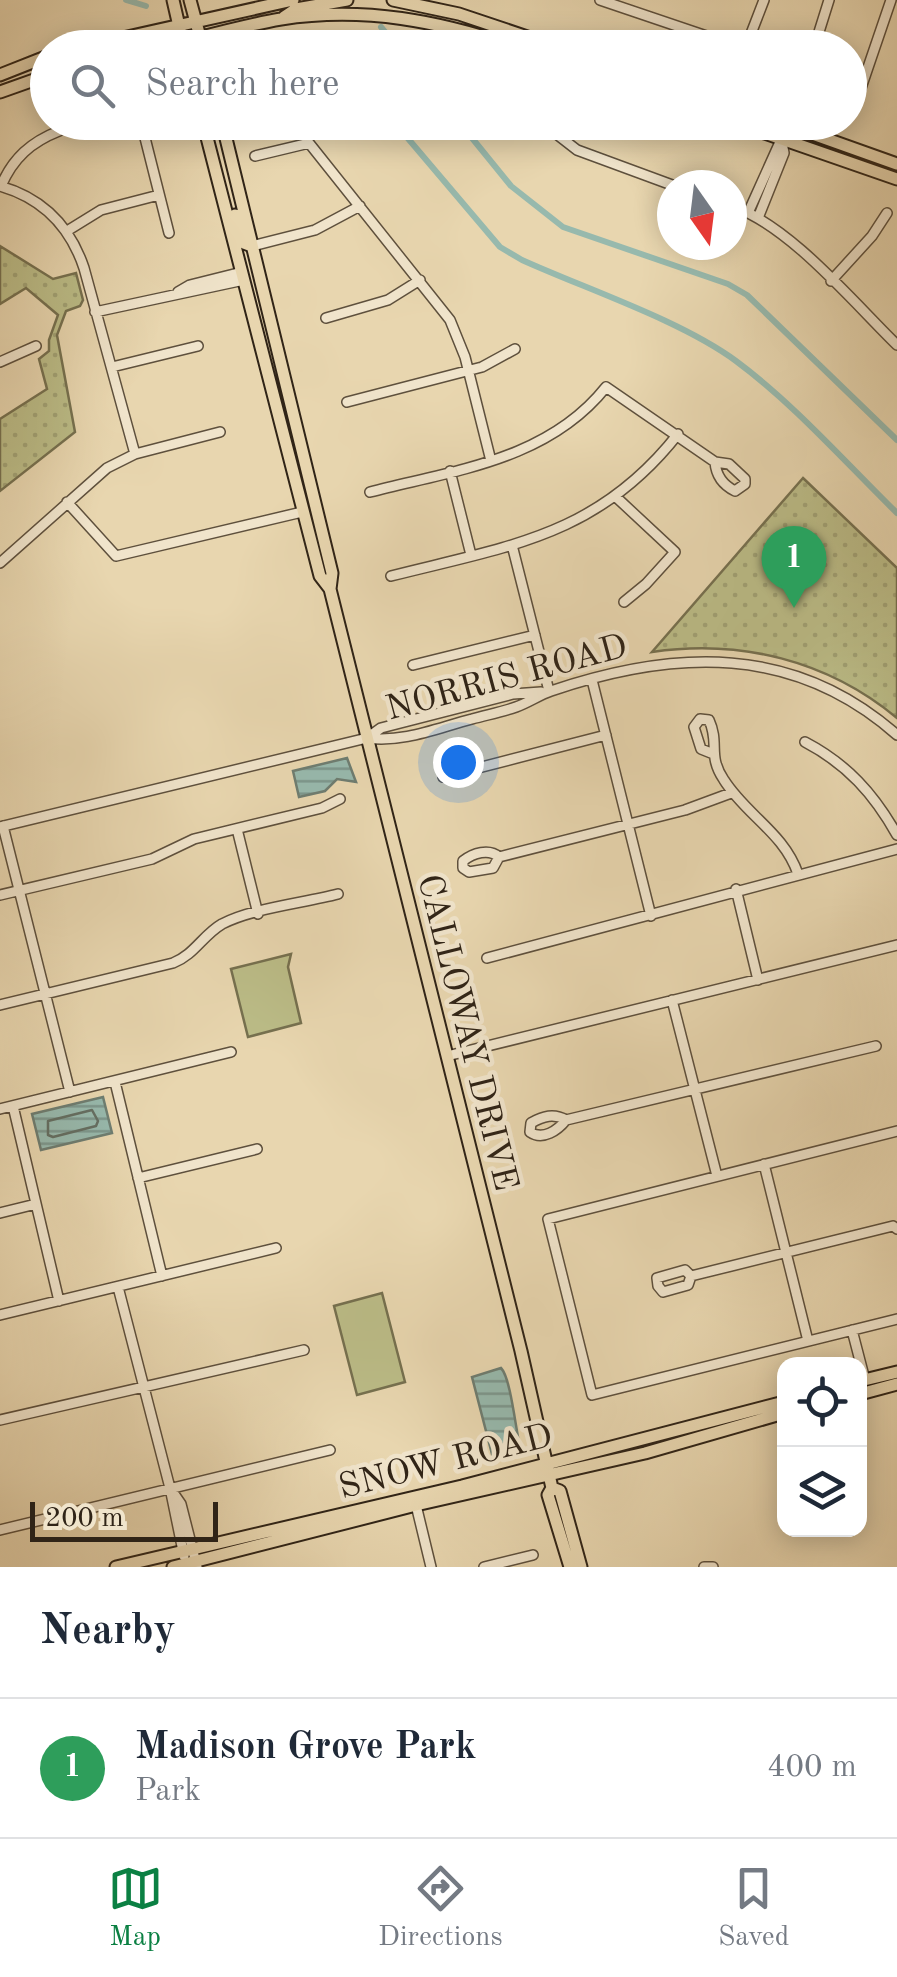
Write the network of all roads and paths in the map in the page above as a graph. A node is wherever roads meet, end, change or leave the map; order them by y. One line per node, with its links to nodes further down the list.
1 (173, 0): 13 (main road)
2 (190, 0): 12 (main road)
3 (293, 0): 12 (main road)
4 (347, 0): 10 (main road)
5 (393, 0): 20 (main road)
6 (600, 0): 21 (street)
7 (764, 0): 22 (street)
8 (830, 0): 23 (street)
9 (891, 0): 11 (street)
10 (280, 19): 18 (main road); 19 (main road)
11 (884, 19): 14 (street); 25 (street)
12 (196, 20): 13 (main road); 17 (main road)
13 (178, 23): 15 (main road); 16 (main road)
14 (897, 23)
15 (150, 30)
16 (180, 30)
17 (199, 30)
18 (244, 30)
19 (466, 30)
20 (507, 30)
21 (686, 30)
22 (752, 30)
23 (820, 30)
24 (30, 63): 26 (main road)
25 (867, 68)
26 (0, 75)
27 (30, 81): 28 (main road)
28 (0, 92)
29 (42, 140): 40 (street)
30 (146, 140): 41 (street)
31 (208, 140): 42 (main road, CALLOWAY DRIVE)
32 (226, 140): 49 (main road, CALLOWAY DRIVE)
33 (565, 140): 38 (street)
34 (782, 140): 39 (main road); 46 (street)
35 (830, 140): 37 (main road)
36 (255, 156): 43 (street)
37 (897, 164)
38 (657, 179)
39 (897, 179)
40 (1, 186): 47 (street)
41 (160, 195): 47 (street); 48 (street)
42 (222, 196): 49 (main road); 50 (main road, CALLOWAY DRIVE)
43 (360, 206): 49 (street); 51 (street)
44 (747, 212): 46 (street)
45 (887, 213): 52 (street)
46 (753, 215): 52 (street)
47 (67, 231): 53 (street)
48 (169, 233)
49 (252, 246): 55 (main road, CALLOWAY DRIVE)
50 (243, 276): 53 (street); 55 (main road); 73 (main road, CALLOWAY DRIVE)
51 (420, 280): 54 (street); 62 (street)
52 (831, 281): 56 (street)
53 (95, 312): 61 (street)
54 (326, 318)
55 (274, 338): 77 (main road, CALLOWAY DRIVE)
56 (897, 344)
57 (36, 346): 60 (street)
58 (198, 346): 61 (street)
59 (515, 349): 62 (street)
60 (0, 362)
61 (112, 367): 66 (street)
62 (468, 370): 63 (street); 67 (street)
63 (347, 402)
64 (220, 432): 66 (street)
65 (678, 434): 67 (street); 68 (street); 71 (street)
66 (135, 454): 72 (street)
67 (491, 461): 69 (street)
68 (715, 462)
69 (450, 471): 70 (street); 75 (street)
70 (370, 492)
71 (616, 497): 74 (street); 80 (street)
72 (67, 502): 73 (street); 76 (street)
73 (302, 512): 77 (main road); 79 (main road, CALLOWAY DRIVE)
74 (512, 545): 75 (street); 81 (street)
75 (471, 556): 78 (street)
76 (0, 563)
77 (331, 567): 79 (main road, CALLOWAY DRIVE)
78 (391, 576)
79 (330, 590): 87 (main road, CALLOWAY DRIVE)
80 (624, 602)
81 (535, 635): 82 (street); 84 (street)
82 (413, 665)
83 (592, 680): 84 (street, NORRIS ROAD); 85 (street); 86 (street, NORRIS ROAD)
84 (549, 691): 87 (street, NORRIS ROAD)
85 (606, 734): 90 (street); 93 (street)
86 (897, 735)
87 (368, 738): 94 (street, NORRIS ROAD); 114 (main road, CALLOWAY DRIVE)
88 (805, 742): 96 (street)
89 (712, 752): 91 (street)
90 (443, 778)
91 (731, 793): 93 (street); 99 (street)
92 (340, 798): 95 (street)
93 (628, 825): 98 (street); 105 (street)
94 (2, 826): 101 (street)
95 (237, 829): 101 (street); 104 (street)
96 (897, 835)
97 (897, 848): 99 (street)
98 (500, 857)
99 (798, 874): 100 (street)
100 (736, 889): 105 (street); 108 (street)
101 (19, 890): 103 (street); 109 (street)
102 (338, 894): 104 (street)
103 (0, 895)
104 (258, 914): 109 (street)
105 (651, 916): 107 (street)
106 (897, 946): 108 (street)
107 (487, 958)
108 (758, 980): 110 (street)
109 (45, 994): 111 (street); 117 (street)
110 (672, 1000): 114 (street); 116 (street)
111 (0, 1005)
112 (876, 1046): 116 (street)
113 (231, 1052): 115 (street)
114 (448, 1056): 152 (main road, CALLOWAY DRIVE)
115 (115, 1082): 117 (street); 125 (street)
116 (694, 1088): 120 (street); 124 (street)
117 (70, 1092): 118 (street)
118 (12, 1106): 119 (street); 126 (street)
119 (0, 1109)
120 (566, 1120)
121 (897, 1131): 123 (street)
122 (257, 1150): 125 (street)
123 (764, 1164): 124 (street); 130 (street)
124 (716, 1176): 138 (street)
125 (138, 1178): 131 (street)
126 (36, 1204): 127 (street); 134 (street)
127 (0, 1213)
128 (896, 1224): 130 (street)
129 (276, 1248): 131 (street)
130 (786, 1253): 132 (street); 138 (street)
131 (162, 1276): 133 (street)
132 (691, 1276)
133 (118, 1287): 134 (street); 144 (street)
134 (60, 1301): 135 (street)
135 (0, 1315)
136 (897, 1319): 137 (street)
137 (852, 1330): 138 (street); 140 (street)
138 (808, 1341)
139 (304, 1350): 144 (street)
140 (856, 1357)
141 (897, 1372): 142 (main road)
142 (867, 1384)
143 (897, 1384): 145 (main road)
144 (144, 1386): 148 (street); 153 (street)
145 (867, 1386)
146 (777, 1404): 149 (main road, SNOW ROAD)
147 (777, 1416): 151 (main road, SNOW ROAD)
148 (0, 1420)
149 (709, 1422): 151 (main road); 152 (main road, SNOW ROAD)
150 (330, 1450): 153 (street)
151 (644, 1453): 152 (main road, SNOW ROAD)
152 (550, 1476): 154 (main road, SNOW ROAD); 157 (main road, SNOW ROAD); 161 (main road, CALLOWAY DRIVE); 162 (main road, CALLOWAY DRIVE)
153 (170, 1488): 155 (street); 157 (street)
154 (416, 1505): 157 (main road, SNOW ROAD); 159 (street)
155 (0, 1530)
156 (532, 1555): 160 (street)
157 (187, 1561): 158 (main road, SNOW ROAD)
158 (116, 1567)
159 (431, 1567)
160 (484, 1567)
161 (570, 1567)
162 (581, 1567)
163 (704, 1567): 164 (street)
164 (713, 1567)

